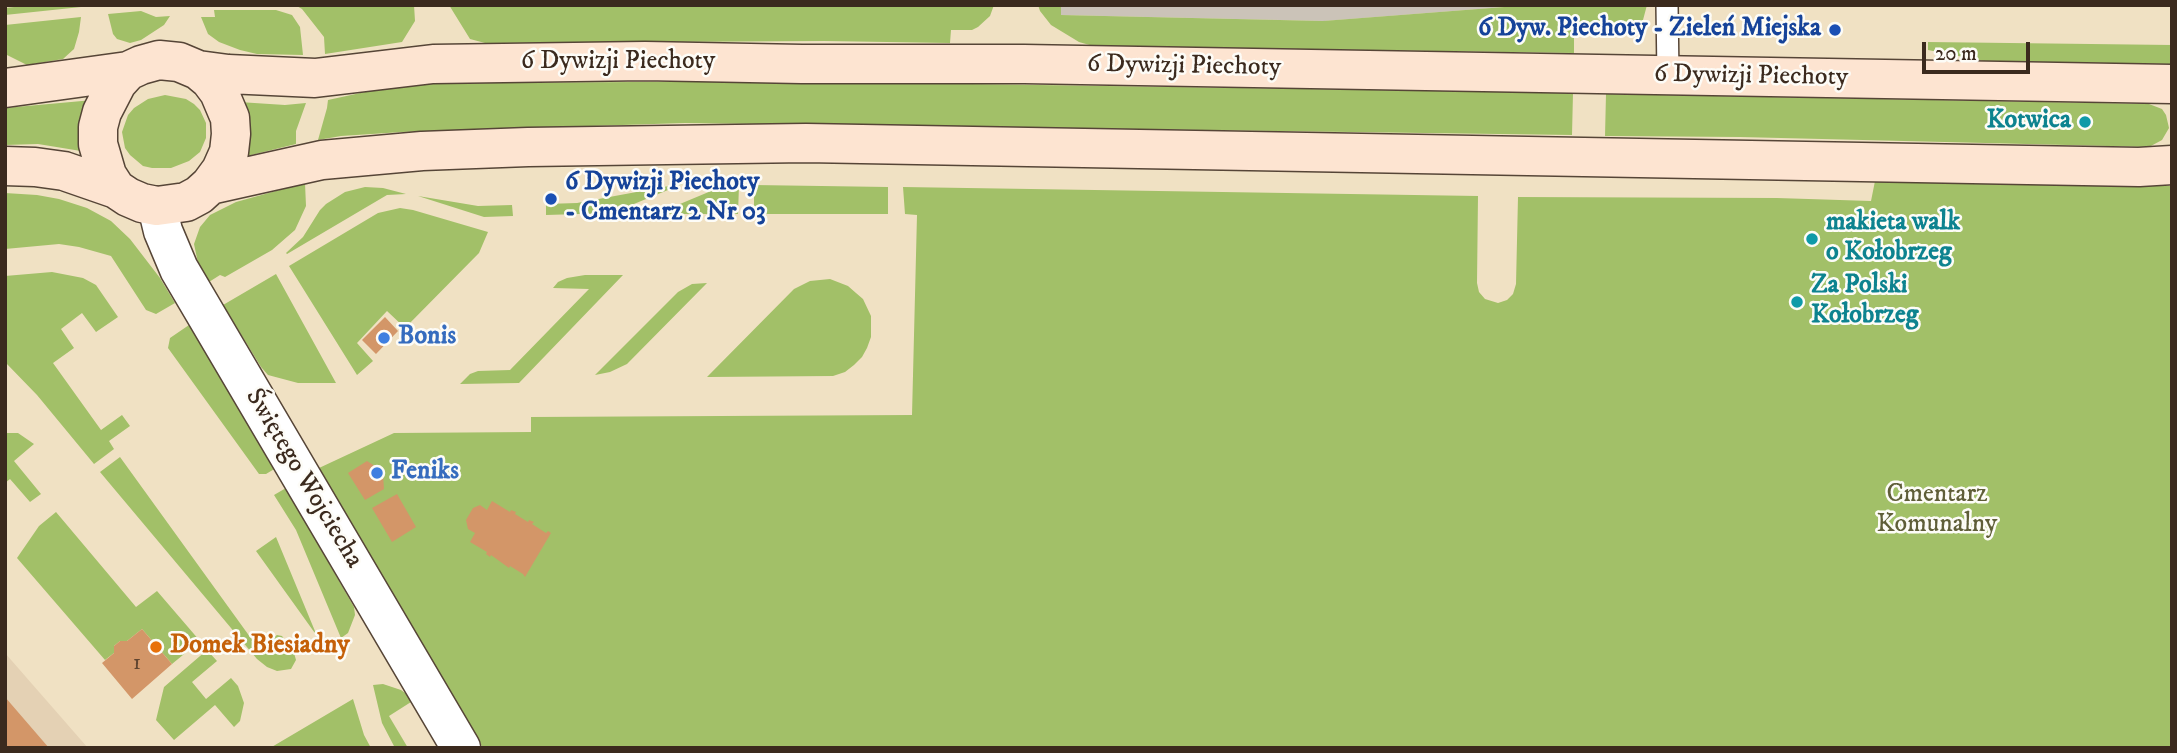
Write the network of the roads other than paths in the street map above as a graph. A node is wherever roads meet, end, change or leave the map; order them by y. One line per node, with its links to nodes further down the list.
1 (1667, 5): 4 (lane)
2 (198, 70): 3 (street, 6 Dywizji Piechoty); 4 (street, 6 Dywizji Piechoty); 9 (street)
3 (128, 71): 6 (street, 6 Dywizji Piechoty); 10 (street)
4 (1668, 76): 5 (street, 6 Dywizji Piechoty)
5 (2172, 84)
6 (5, 88)
7 (2172, 165): 9 (street)
8 (5, 166): 10 (street)
9 (210, 185): 11 (street)
10 (116, 189): 11 (street)
11 (157, 206): 12 (street, Świętego Wojciecha)
12 (461, 748)

